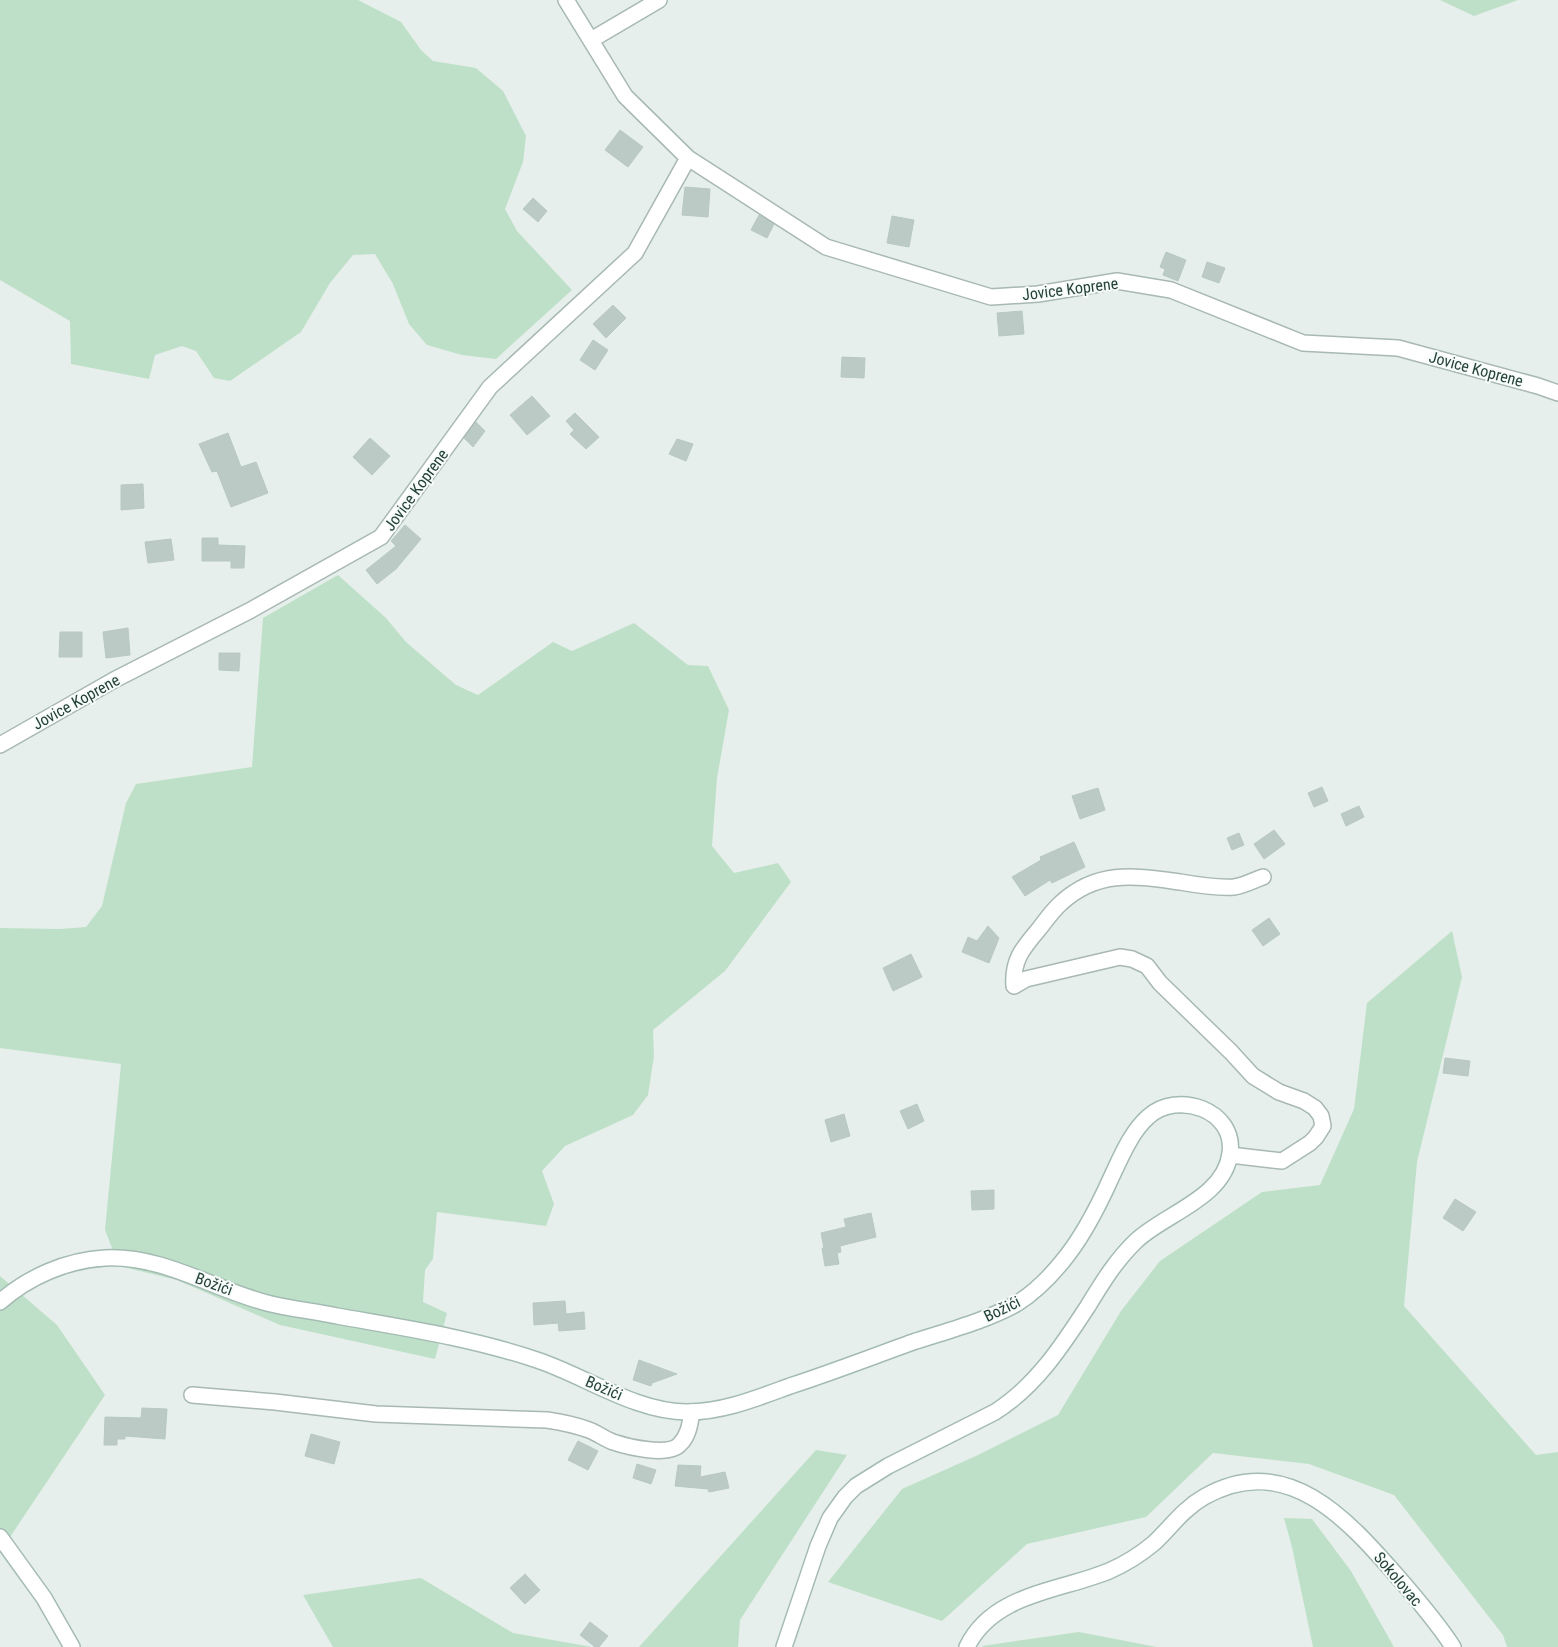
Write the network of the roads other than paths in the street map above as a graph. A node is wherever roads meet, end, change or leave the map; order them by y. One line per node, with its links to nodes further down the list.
1 (566, 0): 3 (street, Jovice Koprene)
2 (659, 0): 3 (street)
3 (591, 40): 4 (street, Jovice Koprene)
4 (688, 158): 5 (street, Jovice Koprene); 6 (street, Jovice Koprene)
5 (1558, 393)
6 (0, 745)
7 (1263, 877): 8 (street)
8 (1230, 1155): 11 (street, Božići); 14 (street)
9 (0, 1302): 11 (street, Božići)
10 (192, 1395): 11 (street)
11 (692, 1412)
12 (0, 1537): 13 (street)
13 (72, 1647)
14 (784, 1647)
15 (967, 1647): 16 (street, Sokolovac)
16 (1453, 1647)

